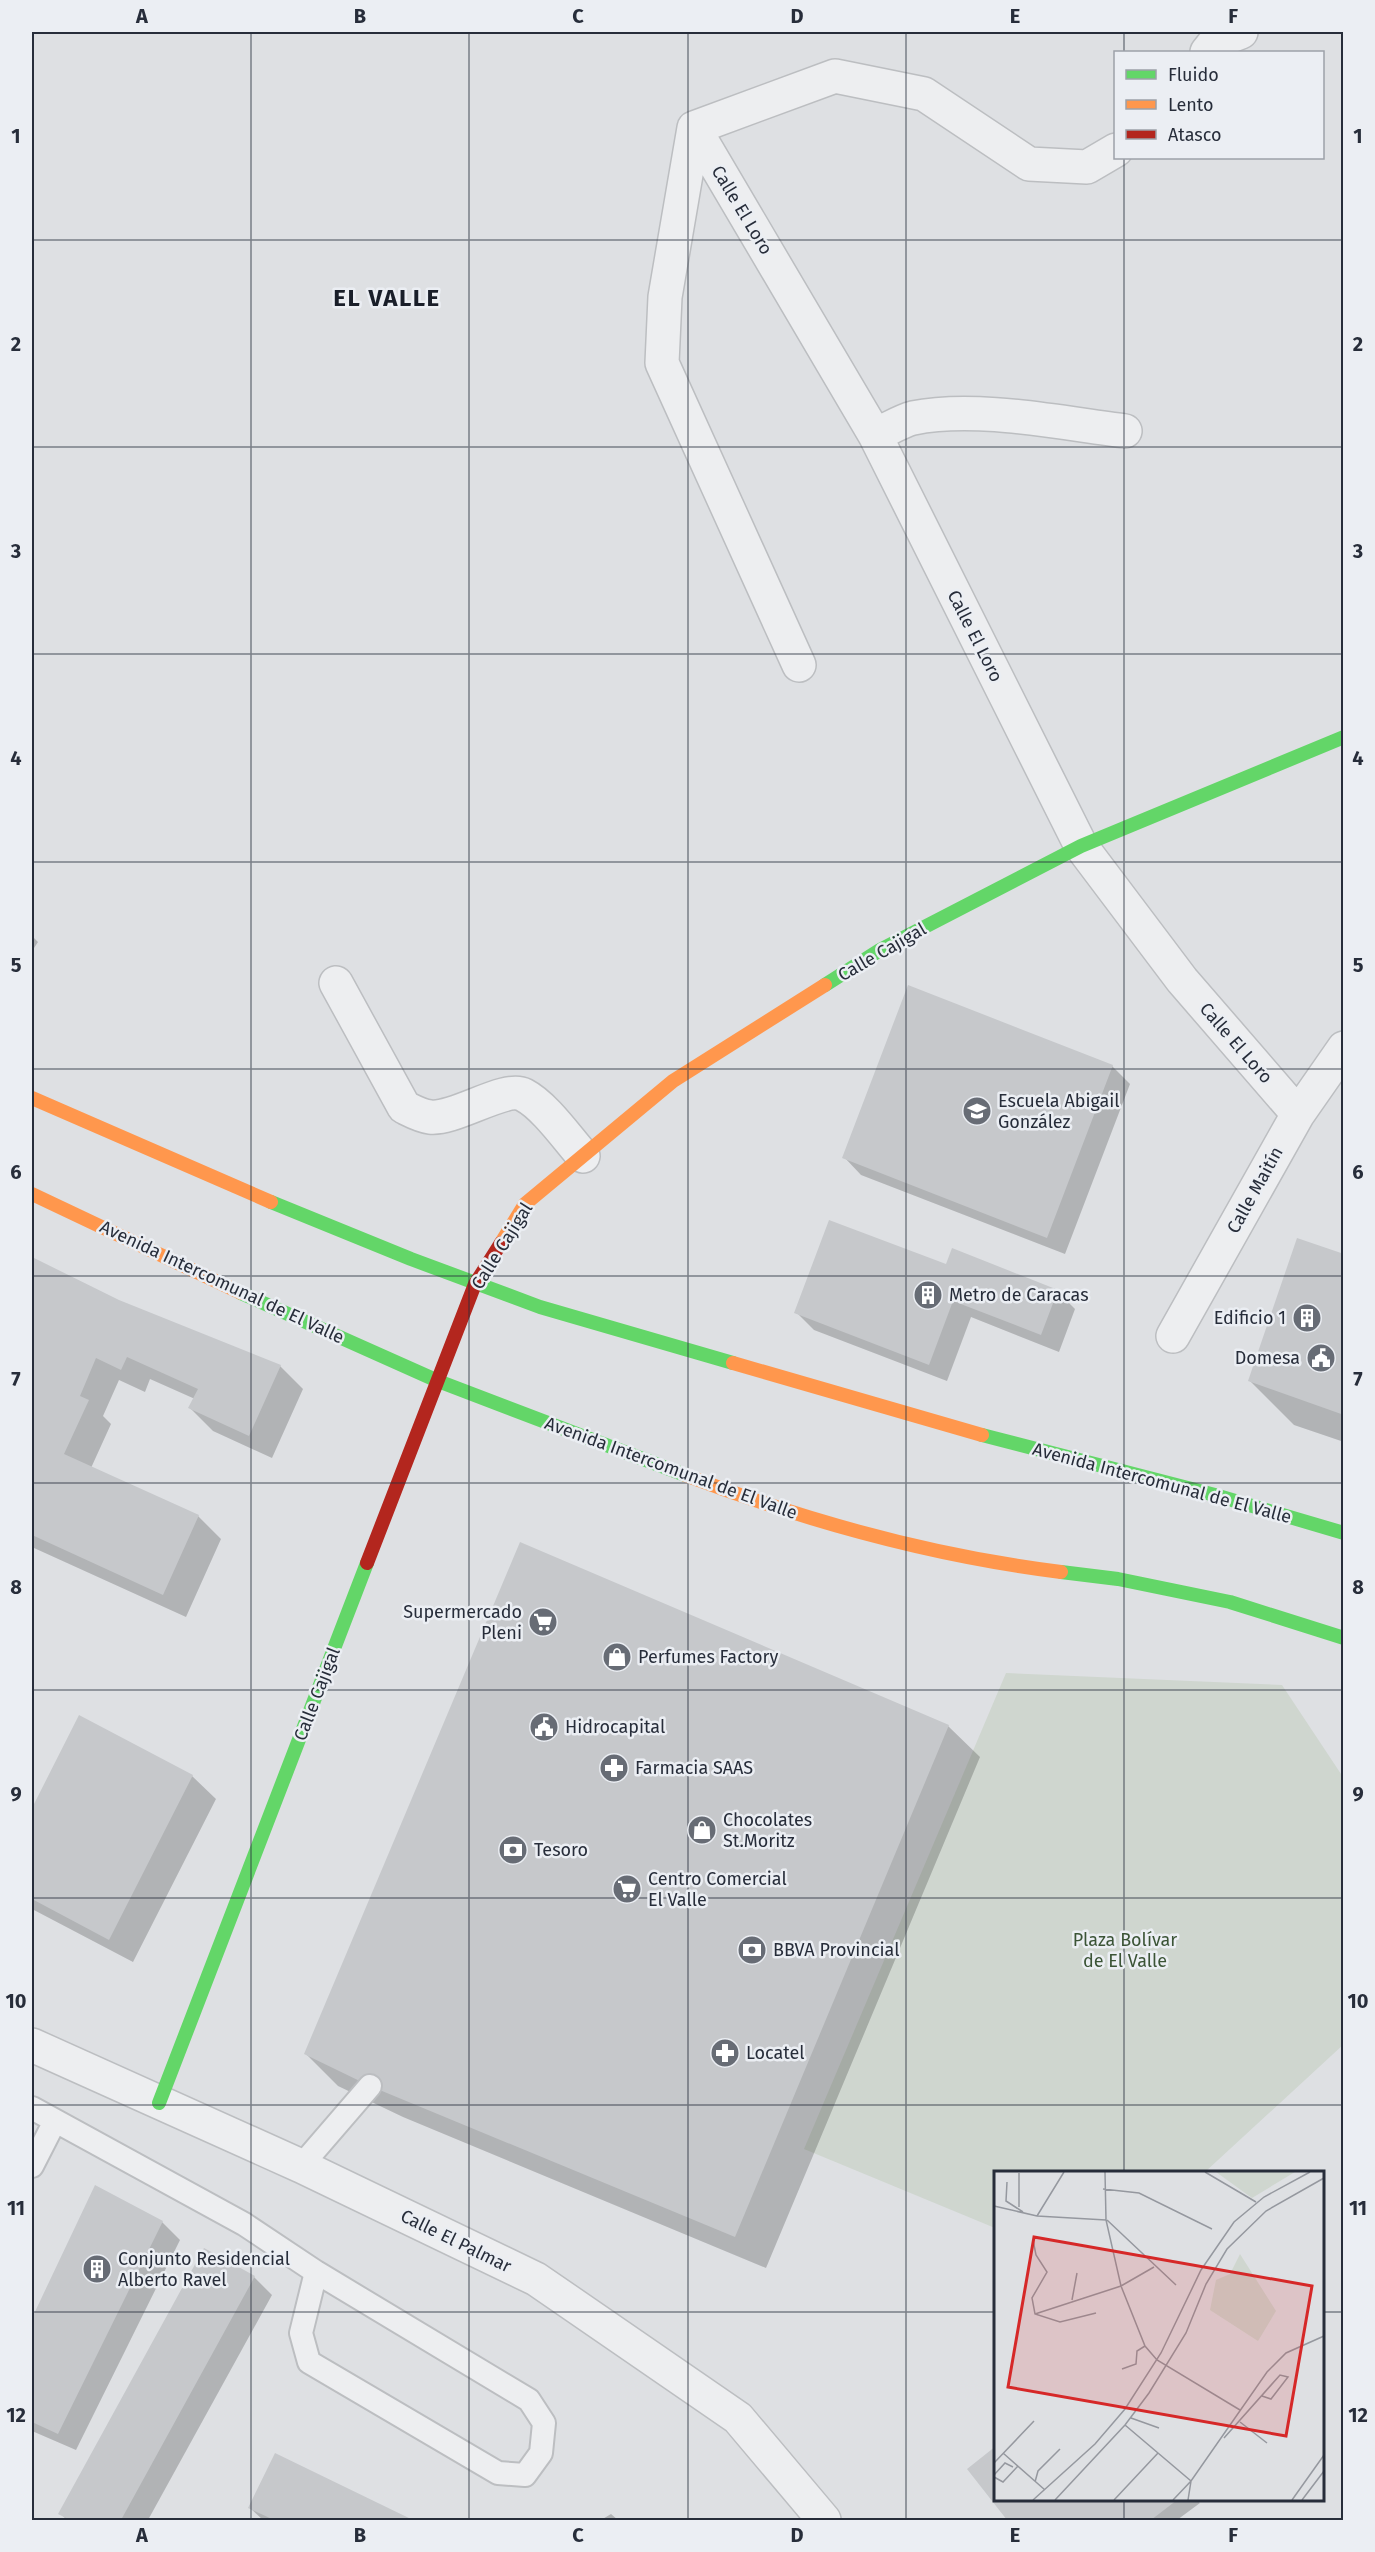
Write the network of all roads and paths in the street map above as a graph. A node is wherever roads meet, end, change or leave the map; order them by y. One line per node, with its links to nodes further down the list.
1 (1241, 32): 2 (street)
2 (1208, 51)
3 (694, 128): 4 (street); 6 (street, Calle El Loro); 7 (street)
4 (1114, 151)
5 (1125, 431): 6 (street)
6 (875, 435): 9 (street, Calle El Loro)
7 (799, 665)
8 (1344, 737): 9 (main road, Calle Cajigal)
9 (1080, 846): 13 (street, Calle El Loro); 14 (main road, Calle Cajigal)
10 (336, 983): 14 (street)
11 (1344, 1048): 13 (street, Calle Maitín)
12 (32, 1098): 16 (main road, Avenida Intercomunal de El Valle)
13 (1298, 1114): 17 (street, Calle Maitín)
14 (583, 1156): 16 (main road, Calle Cajigal)
15 (32, 1194): 18 (main road, Avenida Intercomunal de El Valle)
16 (475, 1284): 18 (main road, Calle Cajigal); 19 (main road, Avenida Intercomunal de El Valle)
17 (1173, 1336)
18 (438, 1382): 20 (main road, Avenida Intercomunal de El Valle); 23 (main road, Calle Cajigal)
19 (1344, 1533)
20 (1344, 1638)
21 (32, 2045): 23 (street, Calle El Palmar)
22 (370, 2086): 27 (lane)
23 (159, 2103): 27 (street, Calle El Palmar)
24 (32, 2108): 25 (lane)
25 (55, 2121): 26 (lane); 28 (lane)
26 (32, 2166)
27 (301, 2166): 29 (street, Calle El Palmar)
28 (316, 2272): 28 (lane)
29 (824, 2520)

